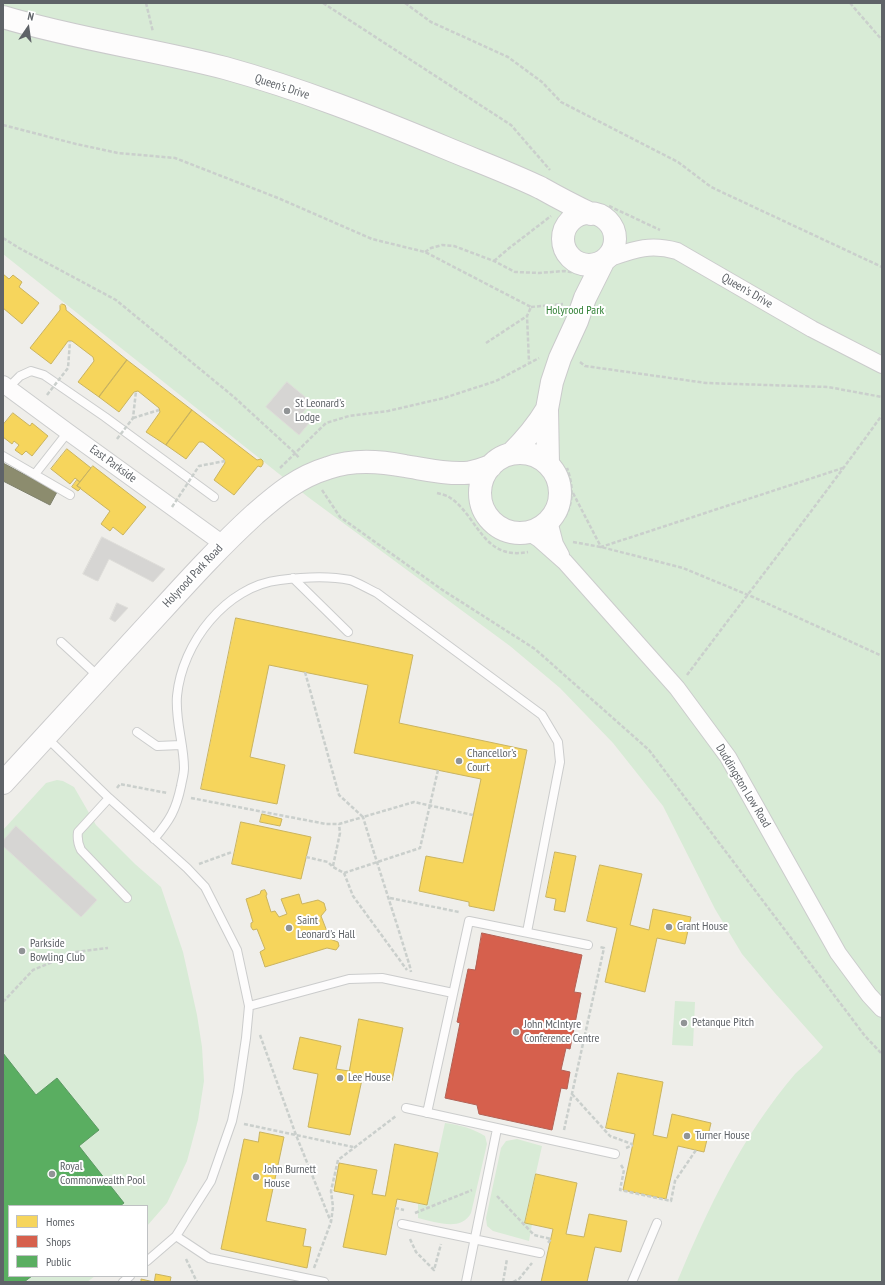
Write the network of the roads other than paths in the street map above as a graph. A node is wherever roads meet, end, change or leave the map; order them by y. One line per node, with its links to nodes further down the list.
1 (3, 17): 2 (street, Queen's Drive)
2 (559, 210): 3 (street, Queen's Drive); 3 (street); 5 (street)
3 (591, 214): 4 (street, Queen's Drive)
4 (605, 260): 5 (street, Queen's Drive); 6 (street, Queen's Drive); 7 (street, Queen's Drive)
5 (581, 268): 6 (street, Queen's Drive)
6 (584, 300): 9 (street, Queen's Drive)
7 (882, 364)
8 (6, 386): 10 (street, East Parkside); 18 (lane)
9 (547, 409): 11 (street, Queen's Drive); 13 (street, Queen's Drive)
10 (68, 432): 16 (lane); 22 (street, East Parkside)
11 (511, 454): 13 (street); 14 (street, Queen's Drive)
12 (3, 456): 16 (lane)
13 (548, 464): 20 (street, Queen's Drive)
14 (491, 466): 15 (street, Queen's Drive); 19 (street, Queen's Drive)
15 (432, 471): 19 (street, Queen's Drive); 22 (street, Holyrood Park Road)
16 (35, 474): 17 (lane)
17 (70, 495)
18 (214, 497)
19 (483, 509): 21 (street, Queen's Drive)
20 (549, 521): 21 (street, Queen's Drive); 23 (street)
21 (528, 532): 23 (street)
22 (223, 544): 27 (street, Holyrood Park Road)
23 (565, 562): 39 (street, Duddingston Low Road)
24 (293, 578): 25 (lane); 30 (lane); 35 (lane)
25 (348, 632)
26 (62, 642): 27 (lane)
27 (99, 678): 29 (street, Holyrood Park Road)
28 (137, 732): 30 (lane)
29 (46, 736): 31 (street, Holyrood Park Road); 32 (lane)
30 (181, 745): 33 (lane)
31 (3, 783)
32 (109, 798): 33 (lane); 34 (lane)
33 (154, 839): 38 (lane)
34 (127, 898)
35 (527, 932): 36 (lane); 37 (lane)
36 (588, 945)
37 (453, 993): 38 (lane); 41 (lane)
38 (249, 1006): 46 (lane)
39 (882, 1009)
40 (406, 1108): 41 (lane)
41 (427, 1114): 42 (lane)
42 (497, 1129): 43 (lane); 47 (lane)
43 (615, 1154)
44 (657, 1223): 52 (lane)
45 (402, 1224): 47 (lane)
46 (176, 1236): 49 (lane); 50 (lane)
47 (474, 1239): 48 (lane); 51 (lane)
48 (540, 1253)
49 (148, 1260)
50 (324, 1282)
51 (466, 1282)
52 (632, 1282)

